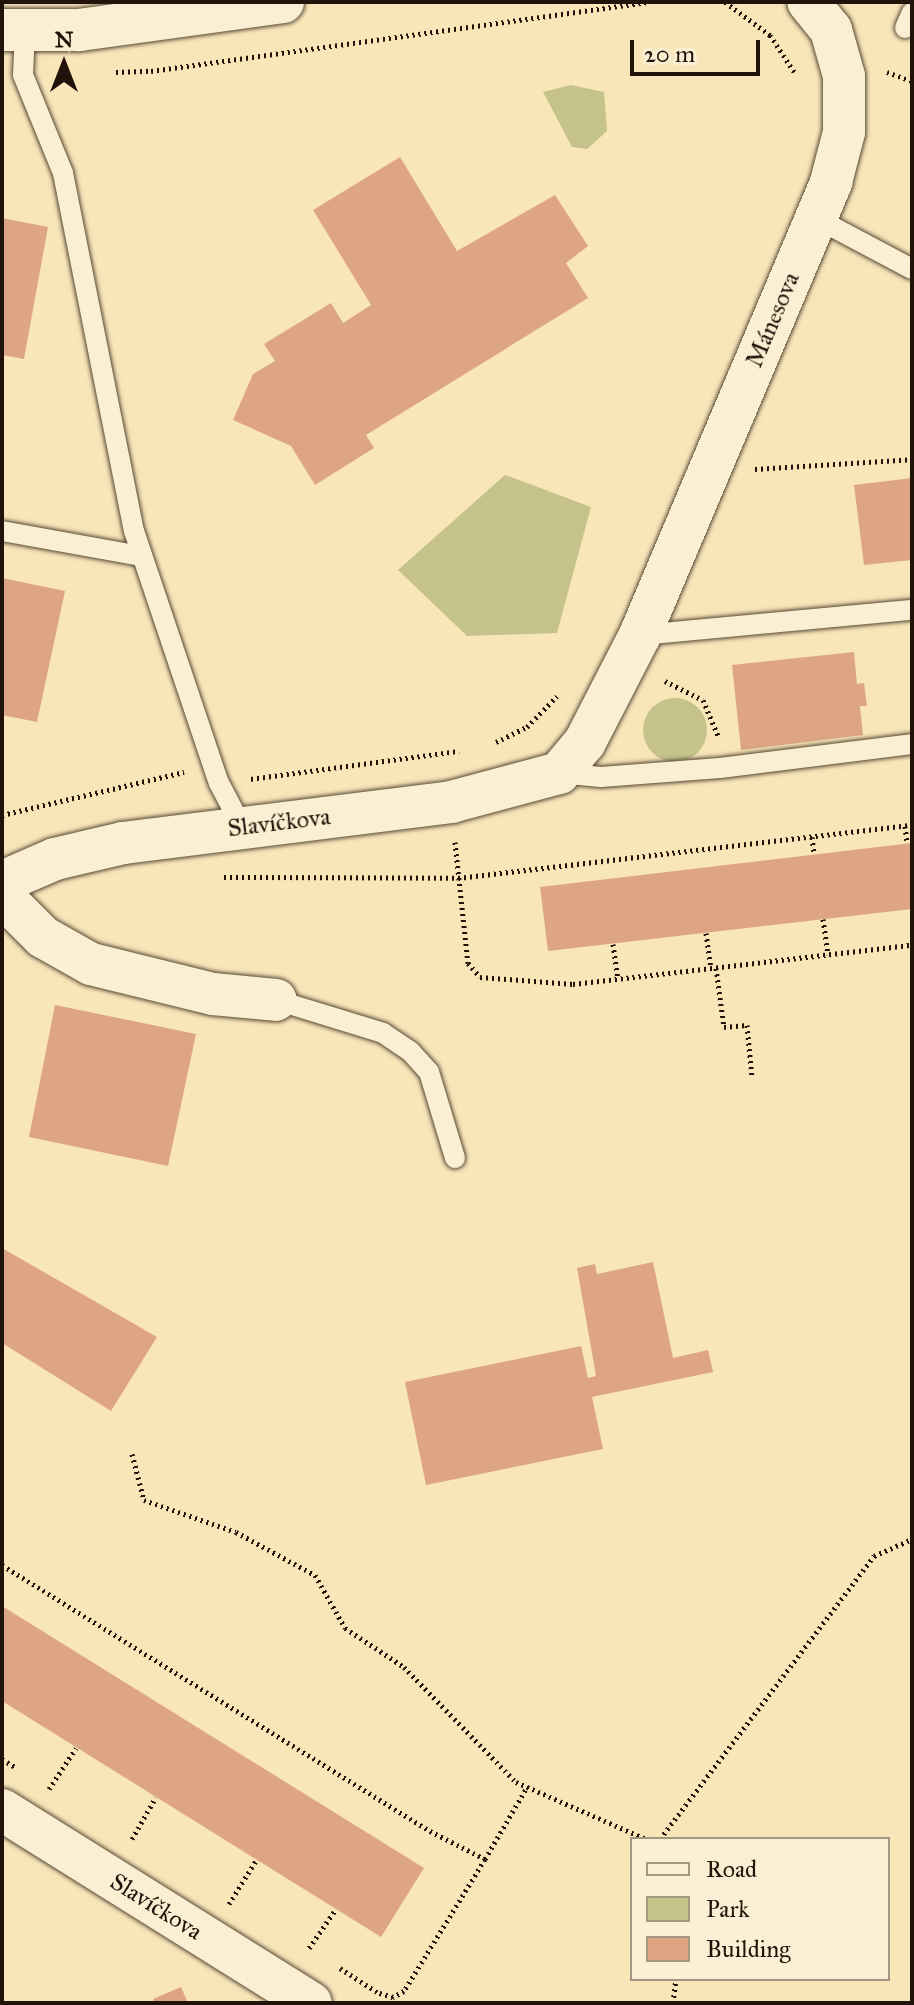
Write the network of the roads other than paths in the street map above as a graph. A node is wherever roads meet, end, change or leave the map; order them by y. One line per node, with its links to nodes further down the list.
1 (283, 2): 3 (street)
2 (808, 2): 4 (street, Mánesova)
3 (14, 31): 7 (lane)
4 (816, 218): 5 (lane); 9 (street, Mánesova)
5 (912, 269)
6 (2, 531): 7 (lane)
7 (141, 556): 12 (lane)
8 (912, 610): 9 (lane)
9 (632, 650): 11 (street)
10 (912, 744): 11 (lane, Slavíčkova)
11 (559, 773): 12 (street, Slavíčkova)
12 (242, 827): 13 (street, Slavíčkova)
13 (2, 882)
14 (2, 896): 15 (street)
15 (276, 1000): 16 (lane)
16 (455, 1158)
17 (2, 1810): 18 (street, Slavíčkova)
18 (311, 2003)

